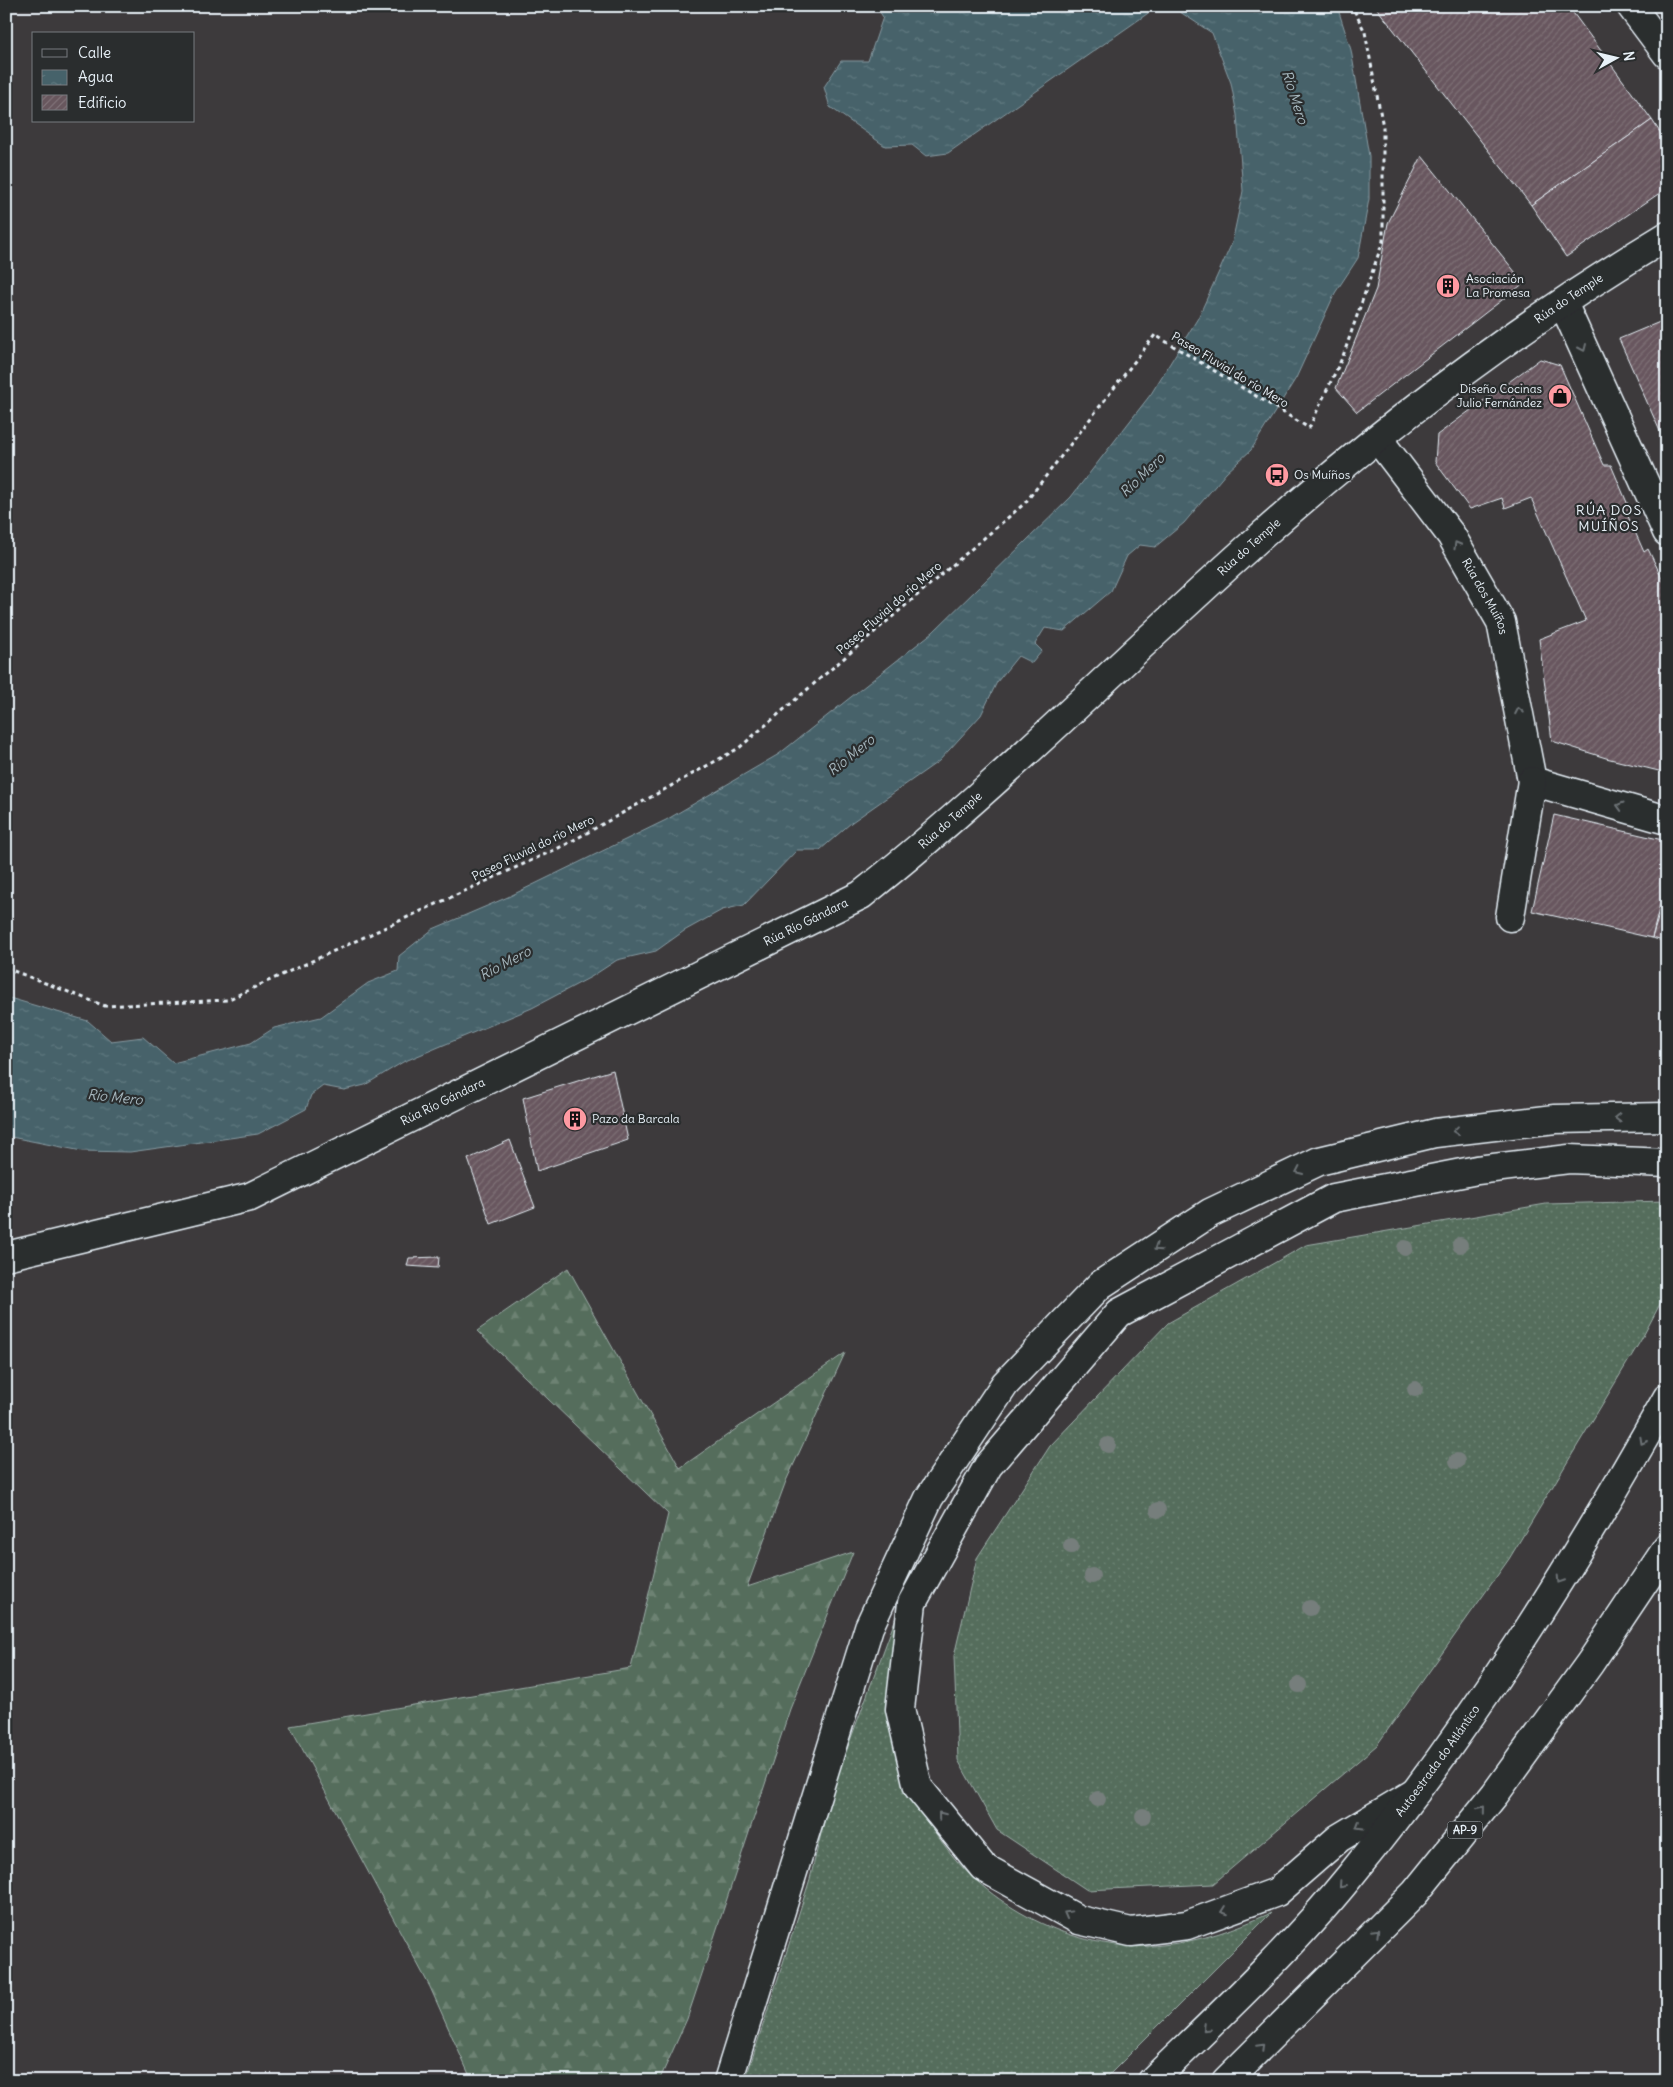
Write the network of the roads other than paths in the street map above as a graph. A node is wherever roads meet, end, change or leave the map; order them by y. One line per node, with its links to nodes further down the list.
1 (1631, 6): 2 (main road)
2 (1667, 54)
3 (1667, 236): 4 (main road, Rúa do Temple)
4 (1563, 303): 5 (main road, Rúa do Temple); 6 (main road, one-way to 6)
5 (1378, 440): 7 (main road, Rúa dos Muíños, one-way to 5); 9 (main road, Rúa do Temple)
6 (1667, 532)
7 (1532, 781): 8 (main road, one-way to 7); 10 (main road, Rúa dos Muíños)
8 (1667, 820)
9 (861, 895): 13 (main road, Rúa Río Gándara)
10 (1510, 917)
11 (1667, 1118): 19 (main road, one-way to 19)
12 (1663, 1163): 18 (main road, one-way to 12)
13 (6, 1256)
14 (1667, 1398): 18 (main road, Autoestrada do Atlántico, one-way to 18)
15 (1667, 1548): 17 (main road, AP-9)
16 (1667, 1579): 17 (main road)
17 (1590, 1663): 21 (main road, AP-9, one-way to 17)
18 (1416, 1792): 20 (main road, Autoestrada do Atlántico, one-way to 20)
19 (728, 2081)
20 (1152, 2081)
21 (1226, 2081)

